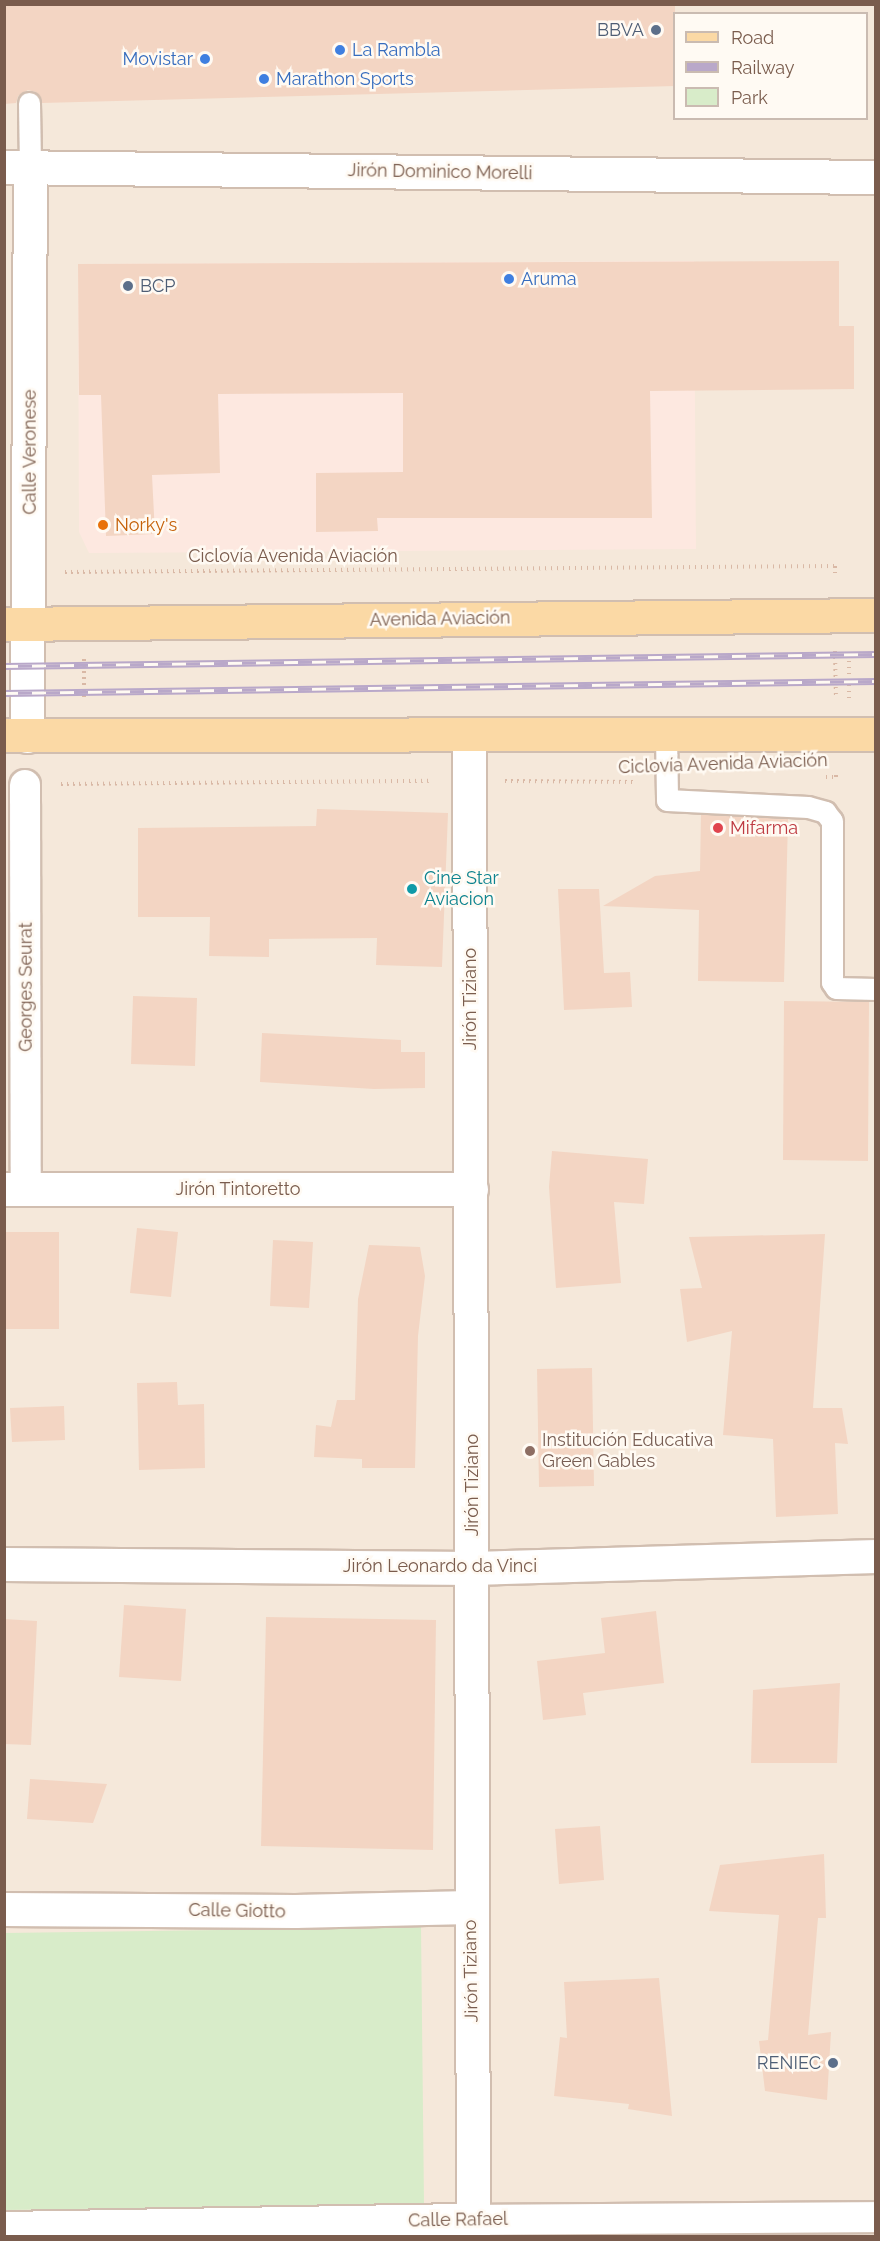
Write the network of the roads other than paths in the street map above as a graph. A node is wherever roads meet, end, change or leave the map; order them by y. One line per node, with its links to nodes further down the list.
1 (29, 103): 2 (lane)
2 (17, 167): 3 (street, Jirón Dominico Morelli); 5 (street, Calle Veronese)
3 (876, 177)
4 (876, 615): 5 (main road, Avenida Aviación)
5 (16, 624): 9 (street, Calle Veronese)
6 (469, 734): 7 (main road); 9 (main road); 13 (street, Jirón Tiziano)
7 (666, 734): 8 (main road); 11 (lane)
8 (876, 734)
9 (16, 736)
10 (25, 785): 12 (street, Georges Seurat)
11 (876, 989)
12 (15, 1189): 13 (street, Jirón Tintoretto)
13 (471, 1190): 16 (street, Jirón Tiziano)
14 (876, 1556): 16 (street, Jirón Leonardo da Vinci)
15 (4, 1564): 16 (street, Jirón Leonardo da Vinci)
16 (472, 1568): 17 (street, Jirón Tiziano)
17 (470, 1907): 18 (street, Calle Giotto); 21 (street, Jirón Tiziano)
18 (4, 1909)
19 (876, 2217): 21 (street, Calle Rafael)
20 (4, 2228): 21 (street, Calle Rafael)
21 (473, 2228)

